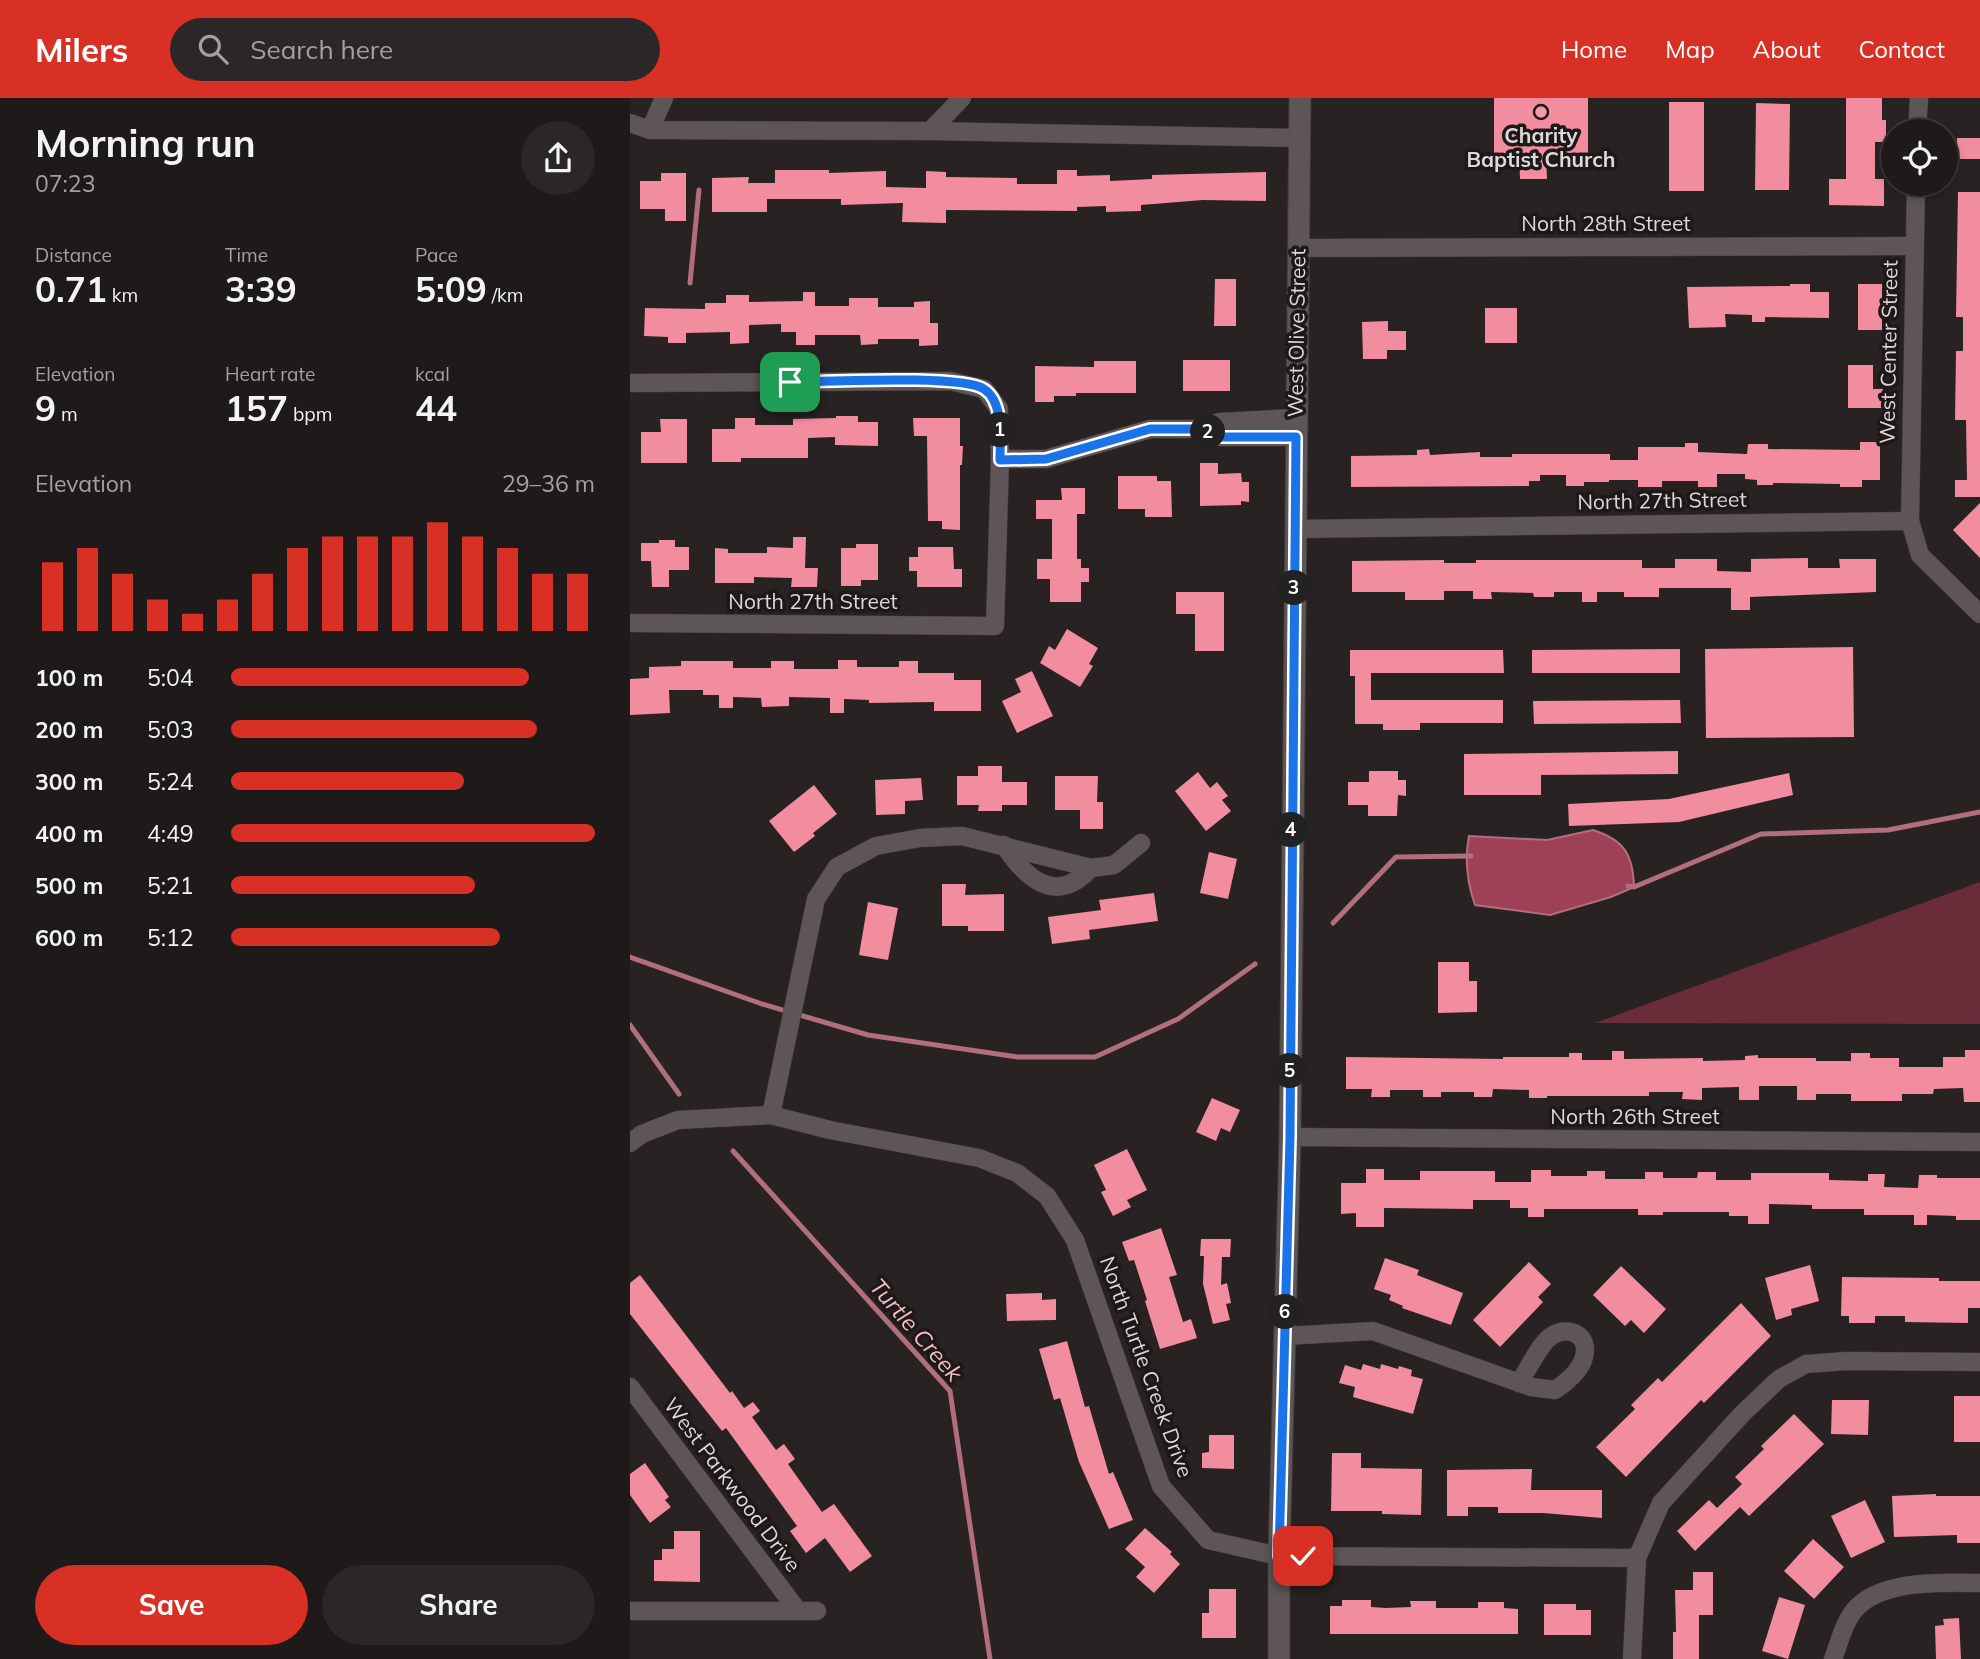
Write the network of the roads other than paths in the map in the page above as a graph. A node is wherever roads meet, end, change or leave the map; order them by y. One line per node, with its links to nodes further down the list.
1 (664, 98): 7 (street)
2 (962, 98): 8 (street)
3 (1300, 98): 9 (main road, West Olive Street)
4 (1919, 98): 5 (street)
5 (1918, 119)
6 (630, 123): 7 (street)
7 (650, 130): 8 (street)
8 (930, 131): 9 (street)
9 (1299, 138): 12 (main road, West Olive Street)
10 (1915, 196): 11 (street, West Center Street)
11 (1913, 246): 12 (street, North 28th Street); 16 (street, West Center Street)
12 (1298, 248): 14 (main road, West Olive Street)
13 (630, 383): 15 (street)
14 (1296, 428): 15 (street); 17 (main road, West Olive Street)
15 (1000, 460): 19 (street, North 27th Street)
16 (1910, 521): 17 (street, North 27th Street); 18 (street)
17 (1295, 529): 24 (main road, West Olive Street)
18 (1980, 614)
19 (630, 623)
20 (1141, 843): 22 (street)
21 (1004, 845): 22 (street); 22 (street); 23 (street)
22 (1091, 868)
23 (771, 1115): 26 (street, North Turtle Creek Drive); 31 (street, North Turtle Creek Drive)
24 (1290, 1137): 25 (street, North 26th Street); 27 (main road, West Olive Street)
25 (1980, 1142)
26 (630, 1143)
27 (1285, 1336): 29 (street); 31 (main road, West Olive Street)
28 (1980, 1362): 32 (street)
29 (1519, 1383)
30 (630, 1387): 35 (street, West Parkwood Drive)
31 (1279, 1556): 32 (street, North Turtle Creek Drive); 37 (main road, West Olive Street)
32 (1637, 1558): 38 (street)
33 (1980, 1583): 39 (street)
34 (630, 1611): 35 (street)
35 (798, 1611): 36 (street)
36 (817, 1611)
37 (1279, 1659)
38 (1632, 1659)
39 (1833, 1659)

